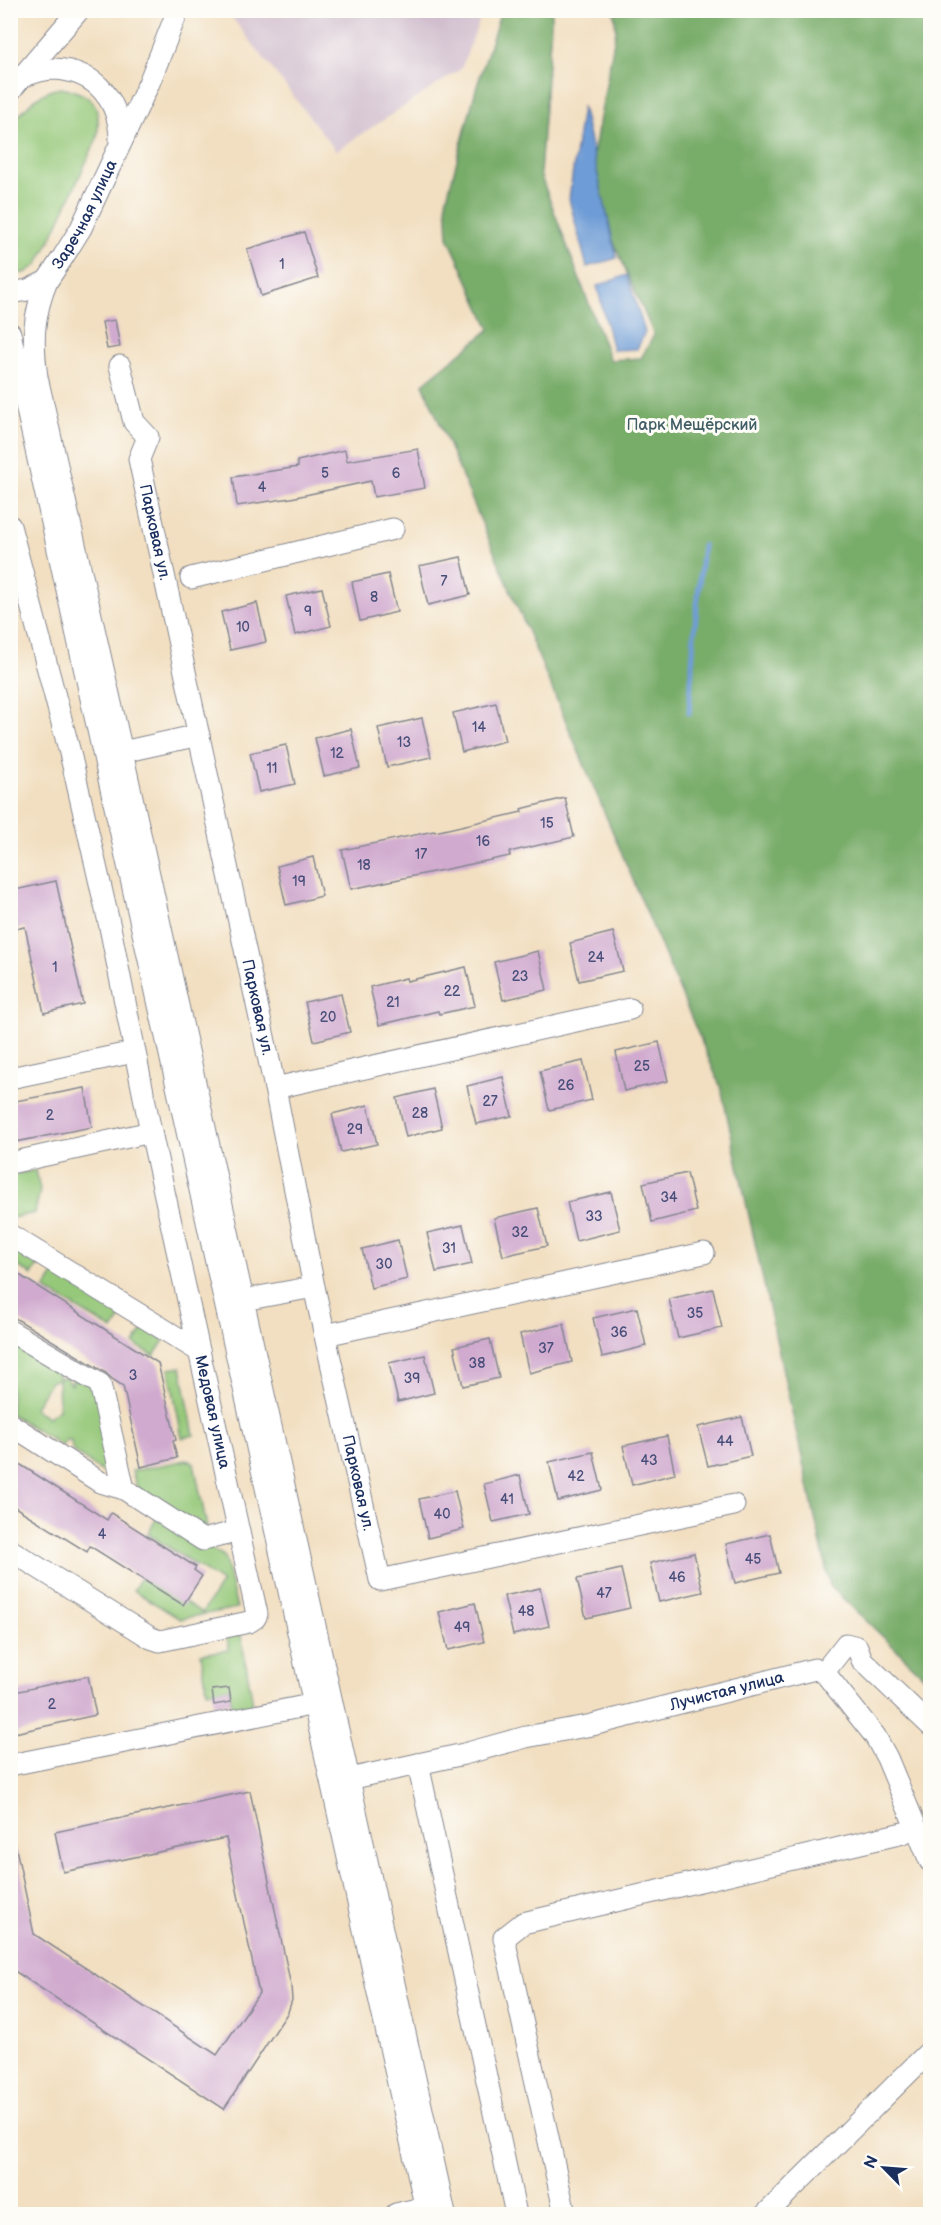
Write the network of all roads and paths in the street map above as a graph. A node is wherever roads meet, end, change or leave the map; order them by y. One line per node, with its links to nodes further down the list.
1 (79, 10): 3 (street, Заречная улица)
2 (178, 10): 4 (street, Заречная улица)
3 (16, 84): 4 (street, Заречная улица)
4 (120, 145): 5 (street, Заречная улица)
5 (47, 281): 6 (street, Заречная улица); 13 (street)
6 (10, 294)
7 (10, 333): 33 (street)
8 (120, 366): 12 (street, Парковая ул.)
9 (10, 526): 15 (street)
10 (393, 529): 11 (street)
11 (191, 578)
12 (199, 735): 13 (street); 17 (street, Парковая ул.)
13 (122, 752): 23 (street)
14 (630, 1009): 17 (street)
15 (134, 1052): 16 (street); 18 (street)
16 (10, 1078)
17 (275, 1088): 22 (street, Парковая ул.)
18 (151, 1132): 19 (street); 26 (street)
19 (10, 1163)
20 (10, 1235): 26 (street, Медовая улица)
21 (704, 1254): 25 (street)
22 (314, 1287): 23 (street); 25 (street, Парковая ул.)
23 (243, 1300): 37 (street)
24 (10, 1331): 28 (street)
25 (325, 1335): 29 (street, Парковая ул.)
26 (199, 1351): 30 (street, Медовая улица)
27 (10, 1424): 28 (street)
28 (124, 1489): 30 (street)
29 (734, 1505)
30 (239, 1531): 31 (street, Медовая улица)
31 (10, 1550)
32 (824, 1672): 34 (street); 35 (street, Лучистая улица); 39 (street)
33 (315, 1704): 36 (street); 41 (street)
34 (930, 1725)
35 (418, 1764): 37 (street, Лучистая улица); 43 (street)
36 (10, 1765)
37 (349, 1779): 41 (street)
38 (903, 1833): 44 (street)
39 (930, 1861)
40 (930, 2051): 45 (street)
41 (433, 2212): 42 (street)
42 (396, 2214)
43 (516, 2214)
44 (565, 2214)
45 (766, 2214)

